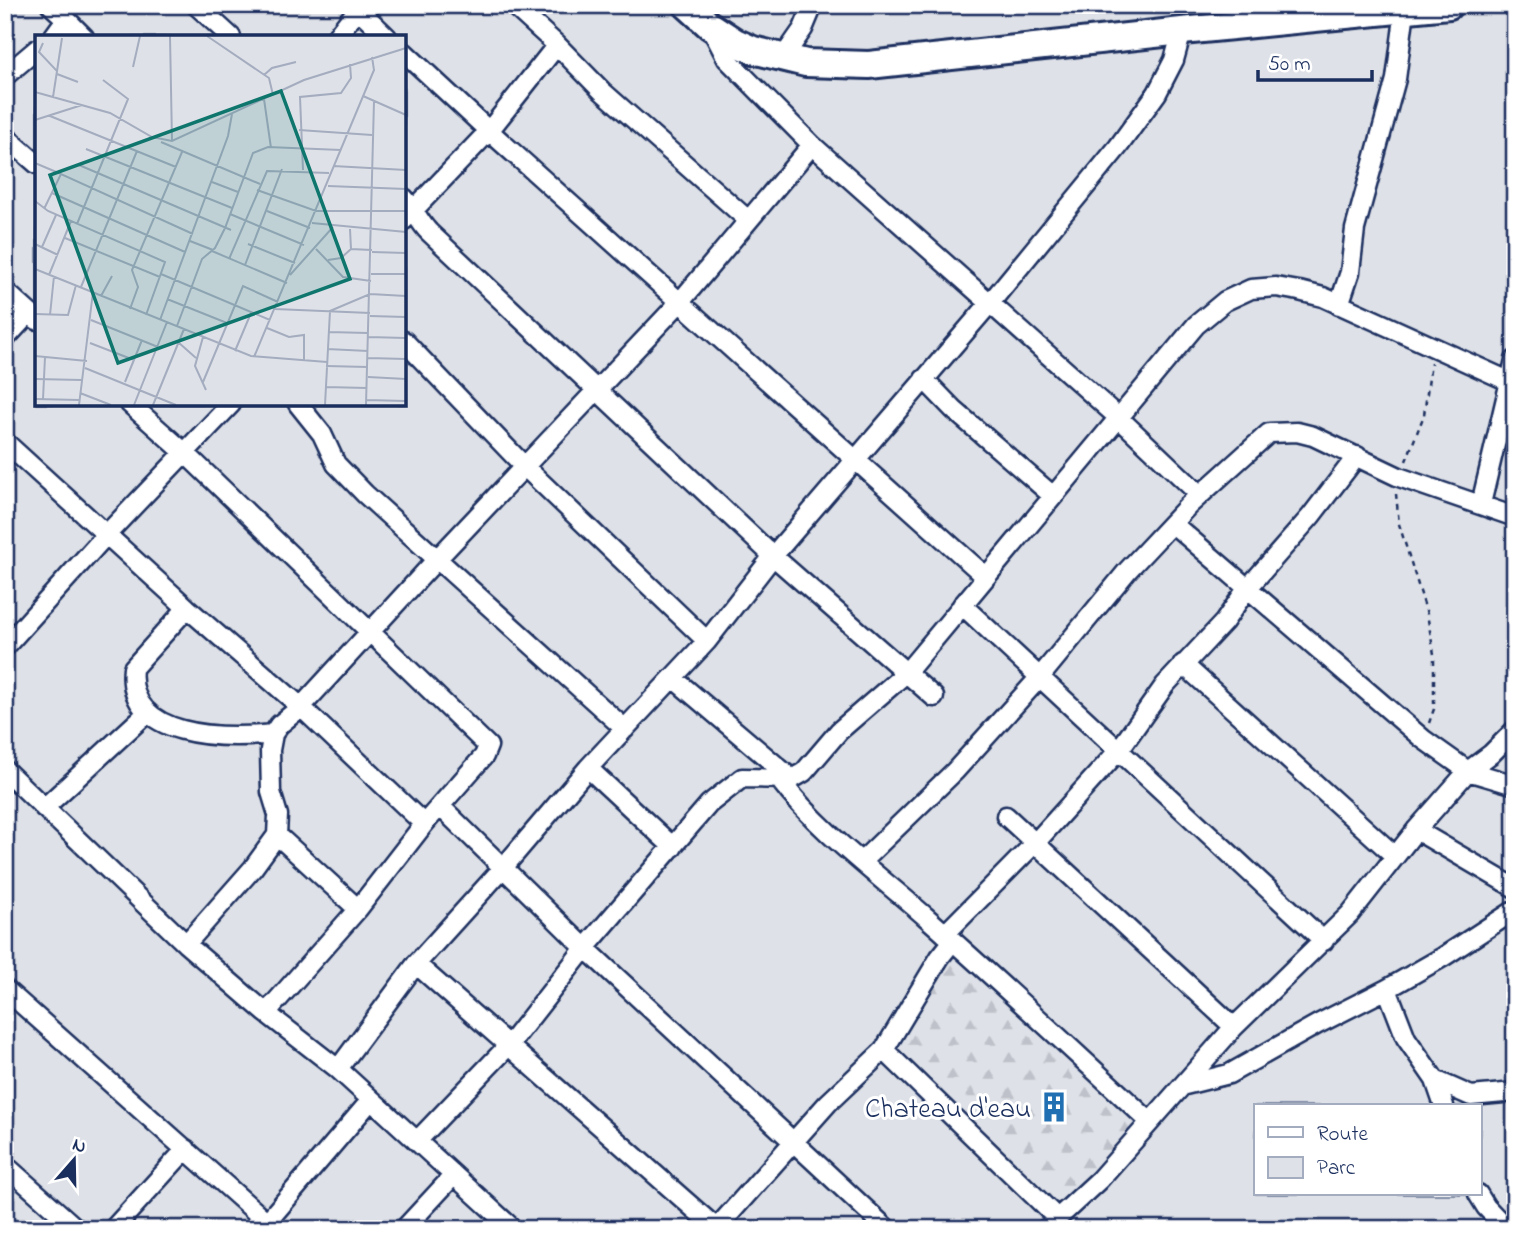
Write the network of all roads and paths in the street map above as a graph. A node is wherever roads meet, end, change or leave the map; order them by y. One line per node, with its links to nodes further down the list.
1 (51, 5): 9 (street)
2 (196, 5): 14 (street)
3 (513, 5): 17 (street)
4 (687, 5): 10 (street)
5 (813, 5): 20 (street)
6 (1448, 5): 8 (street)
7 (357, 7): 15 (street); 16 (street)
8 (1405, 10): 11 (street); 31 (street)
9 (66, 19): 12 (street); 13 (street)
10 (709, 25): 20 (street); 24 (street)
11 (1182, 31): 20 (street); 30 (street)
12 (54, 35)
13 (82, 35)
14 (229, 35)
15 (337, 35)
16 (385, 35)
17 (557, 45): 22 (street); 27 (street)
18 (35, 51): 21 (street)
19 (406, 54): 22 (street)
20 (782, 59)
21 (5, 76)
22 (489, 131): 26 (street); 29 (street)
23 (5, 136): 25 (street)
24 (812, 145): 27 (street); 30 (street)
25 (35, 162)
26 (408, 209): 39 (street)
27 (748, 220): 29 (street)
28 (5, 291): 32 (street)
29 (680, 302): 39 (street); 47 (street)
30 (990, 303): 37 (street); 43 (street)
31 (1339, 305): 35 (street); 43 (street)
32 (33, 316): 33 (street)
33 (5, 339)
34 (406, 343): 48 (street)
35 (1433, 346): 38 (street); 49 (path)
36 (1515, 360): 38 (street)
37 (924, 379): 47 (street); 51 (street)
38 (1512, 383): 52 (street)
39 (597, 390): 48 (street); 56 (street)
40 (132, 406): 45 (street)
41 (229, 406): 45 (street)
42 (300, 406): 57 (street)
43 (1119, 418): 50 (street); 51 (street)
44 (5, 442): 55 (street)
45 (184, 453): 55 (street); 62 (street)
46 (1356, 456): 49 (street); 50 (street); 59 (street)
47 (855, 459): 56 (street); 58 (street)
48 (526, 468): 57 (street); 63 (street)
49 (1399, 477): 52 (street); 75 (path)
50 (1199, 494): 54 (street)
51 (1053, 496): 58 (street)
52 (1481, 504): 53 (street)
53 (1515, 517)
54 (1172, 524): 59 (street); 67 (street)
55 (106, 535): 61 (street); 64 (street)
56 (774, 556): 63 (street); 66 (street)
57 (437, 559): 62 (street); 72 (street)
58 (985, 576): 60 (street)
59 (1247, 590): 65 (street); 75 (street)
60 (962, 605): 66 (street); 67 (street)
61 (187, 608): 70 (street); 71 (street)
62 (369, 631): 70 (street); 82 (street)
63 (707, 641): 68 (street)
64 (5, 647)
65 (1183, 664): 76 (street); 90 (street)
66 (906, 673): 69 (street); 80 (street)
67 (1040, 677): 76 (street); 91 (street)
68 (673, 678): 72 (street); 80 (street)
69 (934, 697)
70 (301, 707): 74 (street); 85 (street)
71 (147, 713): 74 (street); 83 (street)
72 (625, 729): 77 (street)
73 (1515, 730): 79 (street)
74 (273, 734): 87 (street)
75 (1423, 739): 79 (street)
76 (1119, 750): 88 (street); 97 (street)
77 (588, 768): 89 (street); 92 (street)
78 (5, 771): 83 (street)
79 (1468, 771): 81 (street); 86 (street)
80 (785, 779): 89 (street); 91 (street)
81 (1515, 785)
82 (440, 806): 85 (street); 92 (street)
83 (44, 808): 98 (street)
84 (1006, 816): 88 (street)
85 (424, 824): 94 (street)
86 (1416, 830): 90 (street); 93 (street)
87 (277, 835): 94 (street); 98 (street)
88 (1036, 842): 96 (street); 104 (street)
89 (673, 846): 99 (street)
90 (1395, 856): 97 (street)
91 (862, 861): 96 (street)
92 (502, 869): 99 (street); 100 (street)
93 (1515, 888)
94 (358, 909): 103 (street)
95 (1515, 910): 102 (street)
96 (948, 938): 106 (street); 113 (street)
97 (1324, 940): 104 (street)
98 (186, 944): 103 (street)
99 (585, 948): 105 (street); 115 (street)
100 (416, 964): 105 (street); 107 (street)
101 (5, 989): 116 (street)
102 (1387, 989): 108 (street); 109 (street)
103 (266, 1013): 107 (street)
104 (1234, 1027): 109 (street)
105 (509, 1045): 114 (street); 123 (street)
106 (884, 1050): 115 (street); 120 (street)
107 (338, 1069): 111 (street)
108 (1435, 1080): 110 (street); 112 (street)
109 (1185, 1085): 113 (street)
110 (1515, 1092)
111 (371, 1100): 114 (street); 121 (street)
112 (1443, 1104)
113 (1150, 1122): 120 (street)
114 (416, 1141): 118 (street)
115 (792, 1143): 122 (street); 123 (street)
116 (186, 1149): 121 (street); 125 (street)
117 (5, 1165): 124 (street)
118 (454, 1175): 126 (street); 127 (street)
119 (1479, 1196): 128 (street)
120 (1051, 1223)
121 (264, 1225)
122 (877, 1226)
123 (716, 1228)
124 (77, 1229)
125 (113, 1229)
126 (404, 1229)
127 (513, 1229)
128 (1507, 1229)

